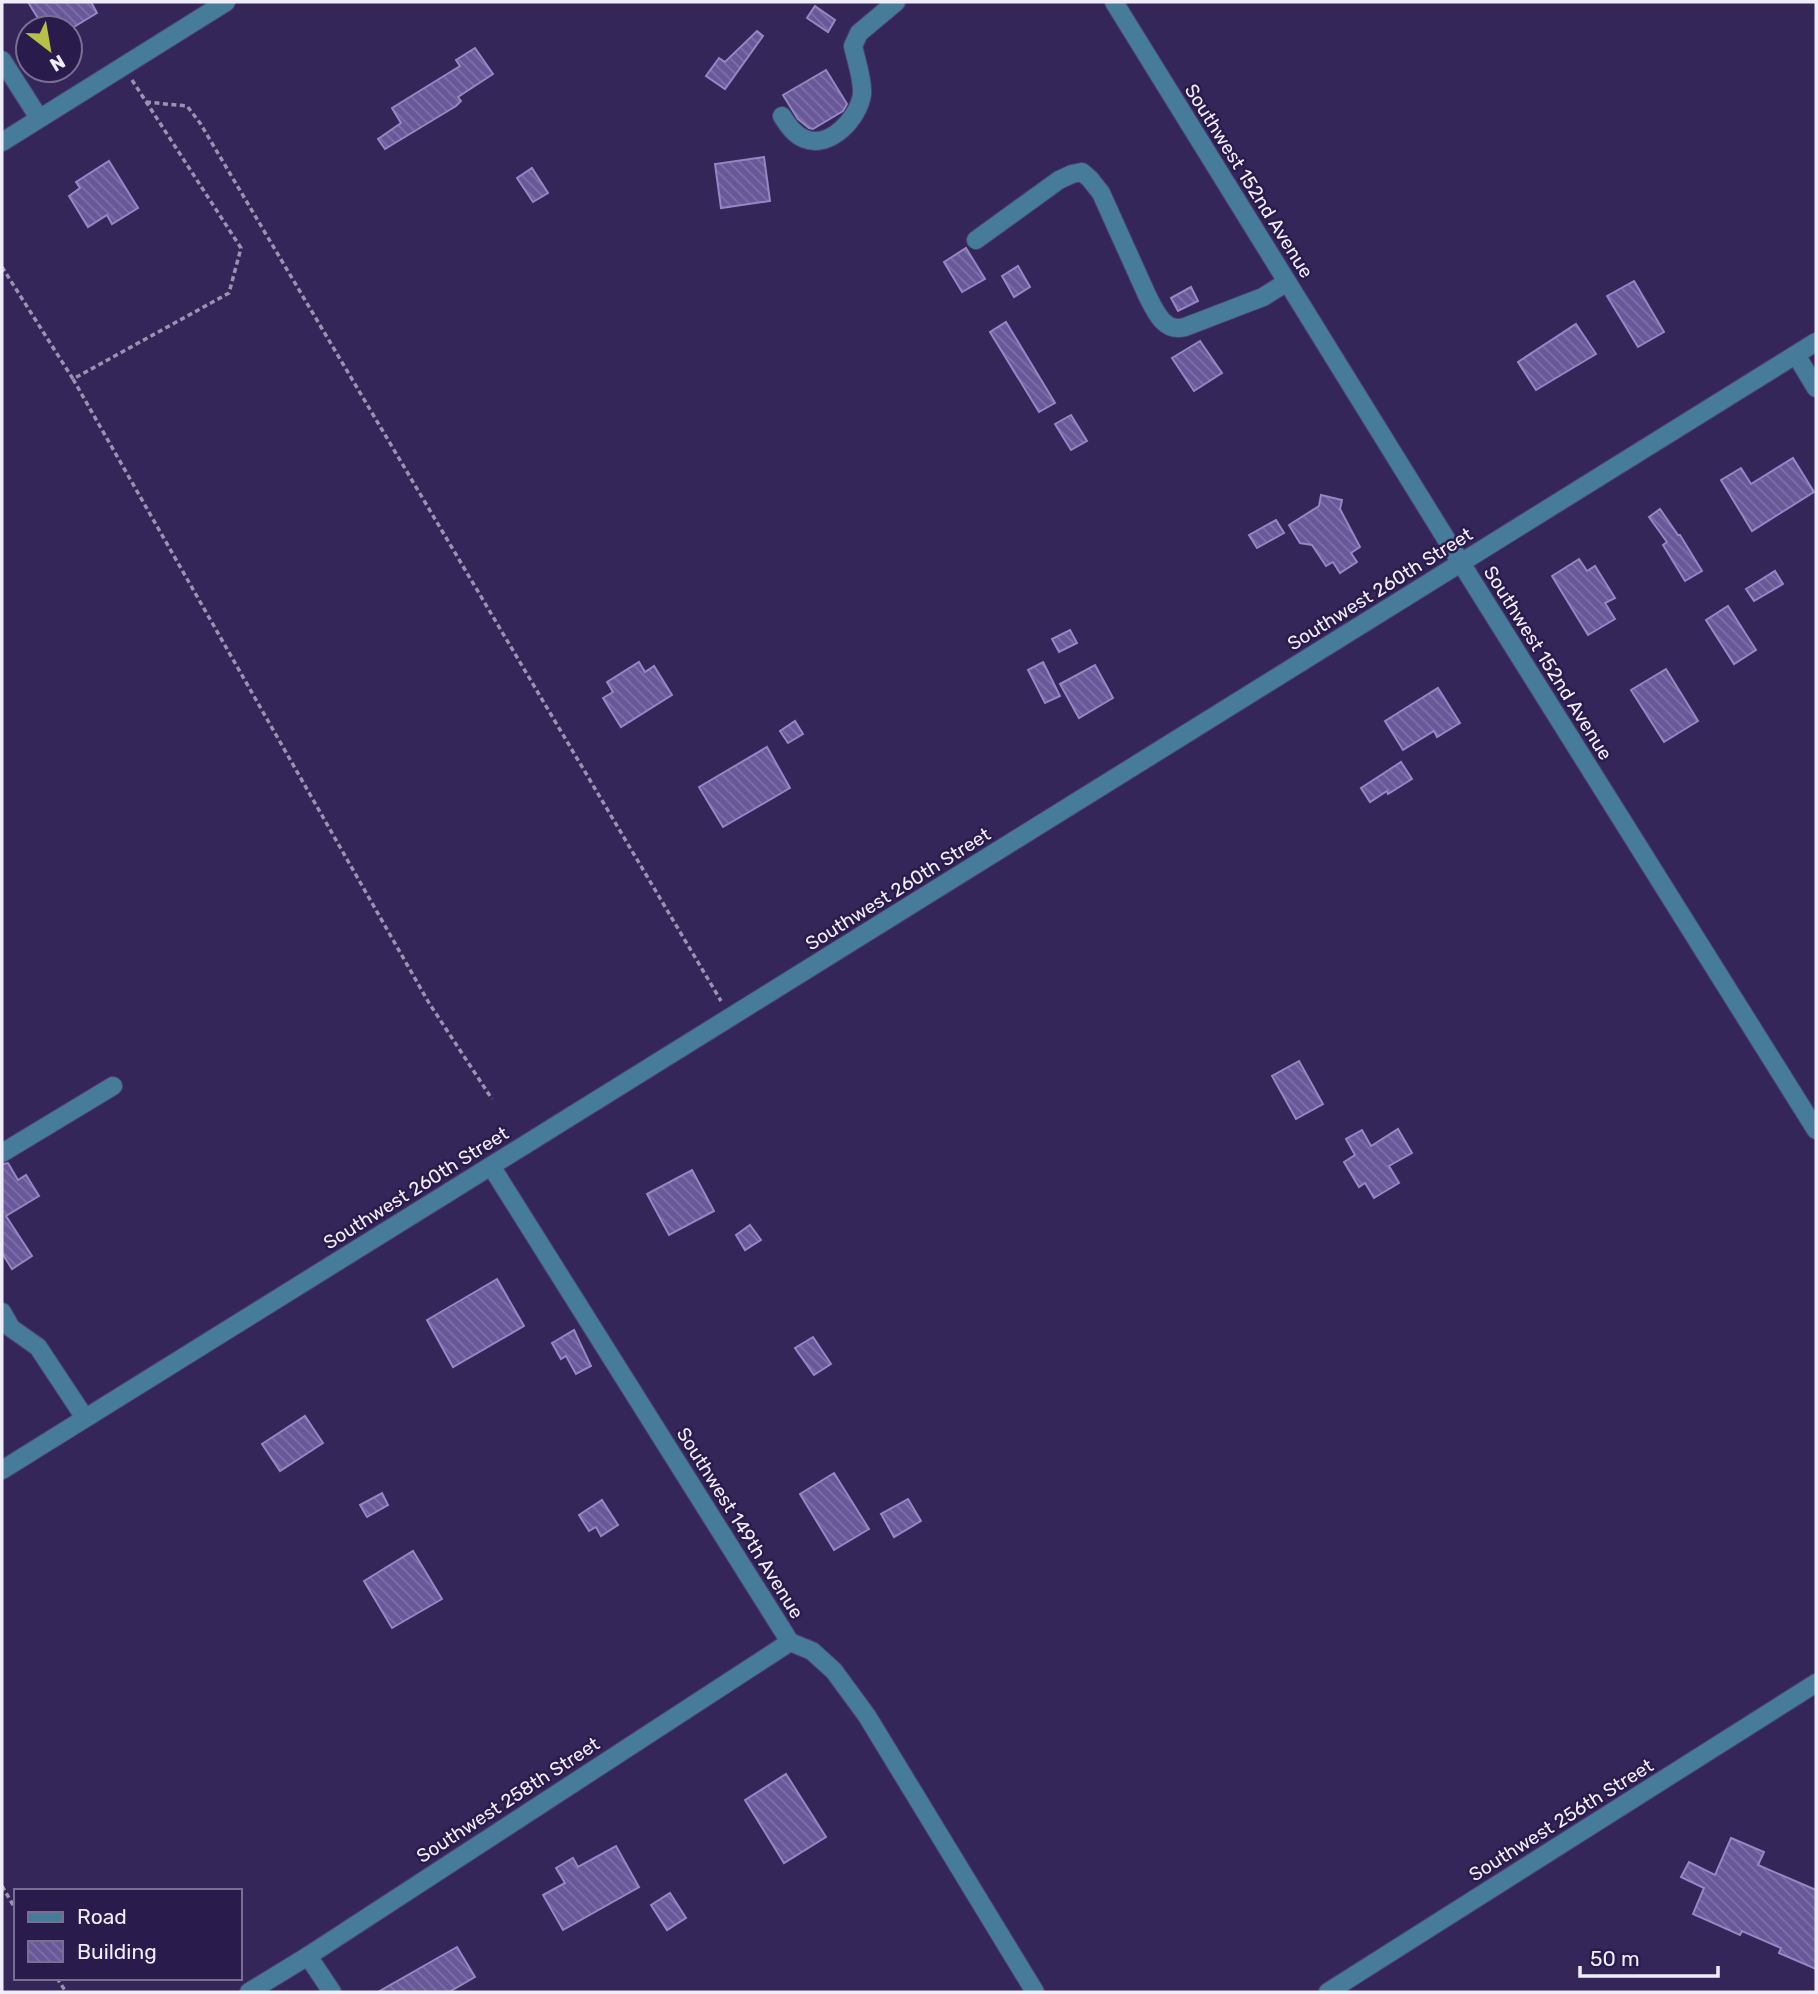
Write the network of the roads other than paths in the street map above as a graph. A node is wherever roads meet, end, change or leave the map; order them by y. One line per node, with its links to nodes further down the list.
1 (226, 2): 6 (street)
2 (896, 2): 5 (street)
3 (1114, 2): 9 (street, Southwest 152nd Avenue)
4 (2, 60): 6 (street)
5 (782, 116)
6 (39, 118): 7 (street)
7 (2, 142)
8 (976, 240): 9 (street)
9 (1287, 282): 13 (street, Southwest 152nd Avenue)
10 (1816, 342): 11 (street, Southwest 260th Street)
11 (1796, 355): 12 (street); 13 (street, Southwest 260th Street)
12 (1816, 388)
13 (1461, 563): 15 (street, Southwest 152nd Avenue); 17 (street, Southwest 260th Street)
14 (113, 1086): 16 (street)
15 (1816, 1130)
16 (2, 1153)
17 (491, 1166): 19 (street, Southwest 260th Street); 21 (street, Southwest 149th Avenue)
18 (2, 1312): 19 (street)
19 (85, 1418): 20 (street, Southwest 260th Street)
20 (2, 1470)
21 (790, 1642): 23 (street, Southwest 258th Street); 26 (street, Southwest 149th Avenue)
22 (1816, 1683): 27 (street, Southwest 256th Street)
23 (308, 1956): 24 (street, Southwest 258th Street); 25 (street)
24 (249, 1992)
25 (332, 1992)
26 (1035, 1992)
27 (1328, 1992)

